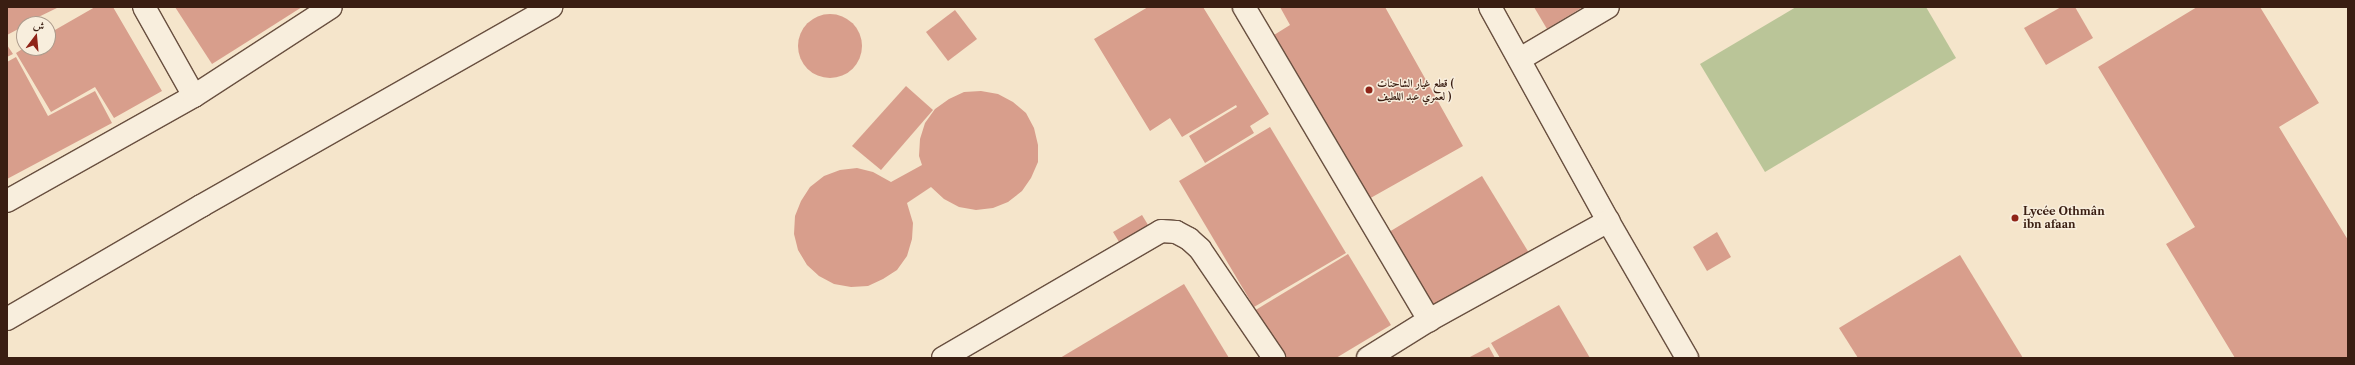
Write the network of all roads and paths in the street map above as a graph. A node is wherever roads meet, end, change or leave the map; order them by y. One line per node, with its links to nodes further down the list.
1 (144, 7): 9 (street)
2 (331, 7): 9 (street)
3 (552, 7): 7 (street)
4 (1244, 7): 13 (street)
5 (1490, 7): 8 (street)
6 (1608, 7): 8 (street)
7 (527, 13): 12 (street)
8 (1520, 59): 11 (street)
9 (194, 96): 10 (street)
10 (7, 201)
11 (1608, 221): 13 (street); 17 (street)
12 (7, 319)
13 (1429, 320): 16 (street)
14 (943, 358): 15 (street)
15 (1274, 358)
16 (1368, 358)
17 (1687, 358)

